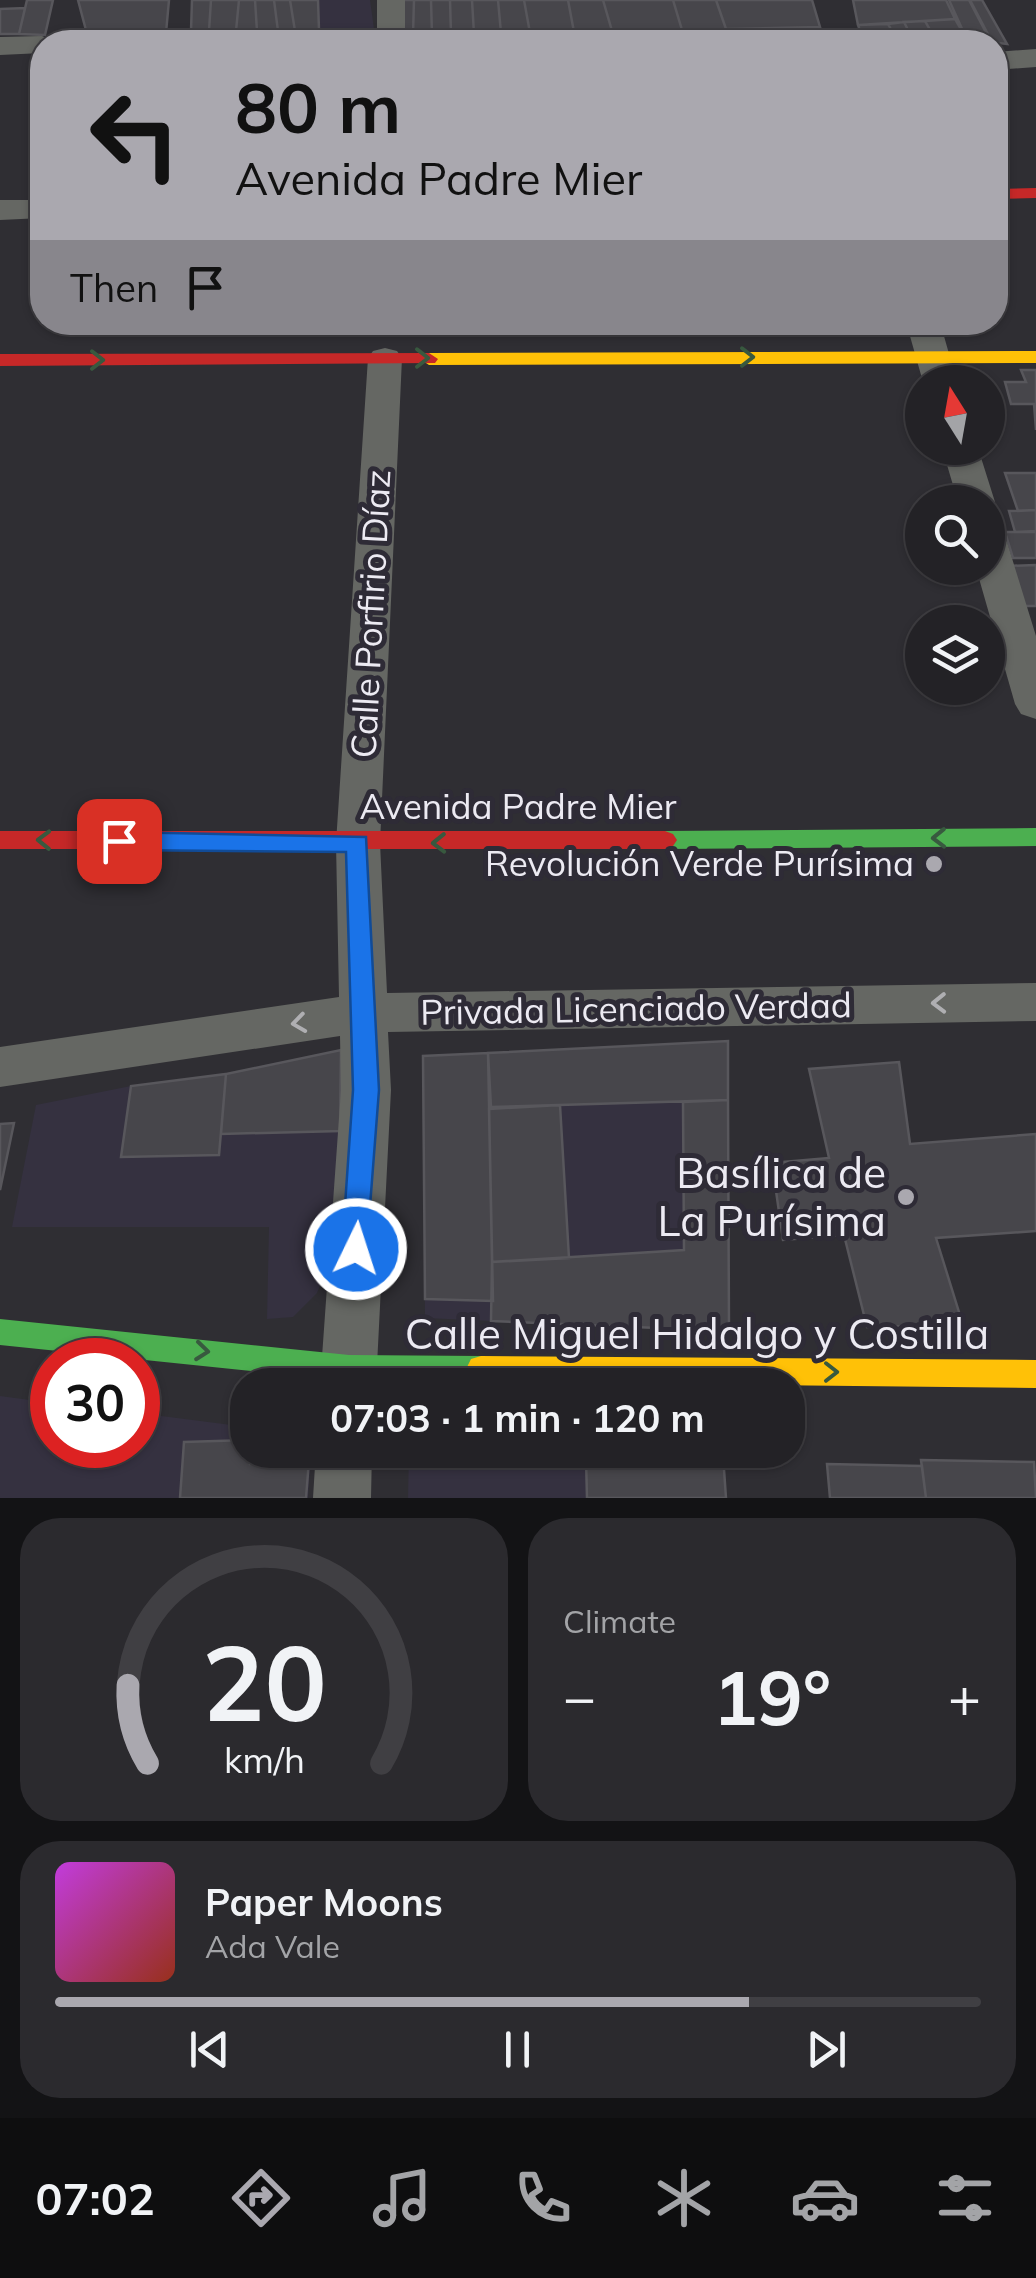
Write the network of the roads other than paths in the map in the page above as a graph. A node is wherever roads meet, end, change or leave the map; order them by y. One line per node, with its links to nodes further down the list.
1 (392, 0): 3 (street)
2 (827, 0): 4 (street)
3 (391, 30)
4 (837, 30)
5 (0, 46): 6 (street)
6 (30, 46)
7 (1036, 58): 8 (street)
8 (1008, 60)
9 (1036, 193): 10 (street)
10 (1008, 194)
11 (0, 210): 12 (street)
12 (30, 210)
13 (927, 335): 17 (street)
14 (385, 349): 16 (street, one-way to 14); 19 (street, one-way to 19); 24 (street, Calle Porfirio Díaz)
15 (1036, 357): 18 (street)
16 (0, 360)
17 (936, 365)
18 (975, 365)
19 (905, 369)
20 (1001, 585): 21 (street)
21 (1036, 704)
22 (1036, 837): 24 (street, Avenida Padre Mier, one-way to 24)
23 (0, 840): 24 (street, Avenida Padre Mier, one-way to 23)
24 (358, 843): 26 (street, Calle Porfirio Díaz)
25 (1036, 1002): 26 (street, Privada Licenciado Verdad, one-way to 26)
26 (362, 1013): 27 (street, Privada Licenciado Verdad, one-way to 27); 30 (street, Calle Porfirio Díaz)
27 (0, 1067)
28 (0, 1332): 29 (street, Calle Miguel Hidalgo y Costilla, one-way to 29)
29 (278, 1368)
30 (349, 1368)
31 (1036, 1374): 32 (street, Calle Miguel Hidalgo y Costilla, one-way to 31)
32 (805, 1375)
33 (343, 1468): 34 (street)
34 (342, 1498)

